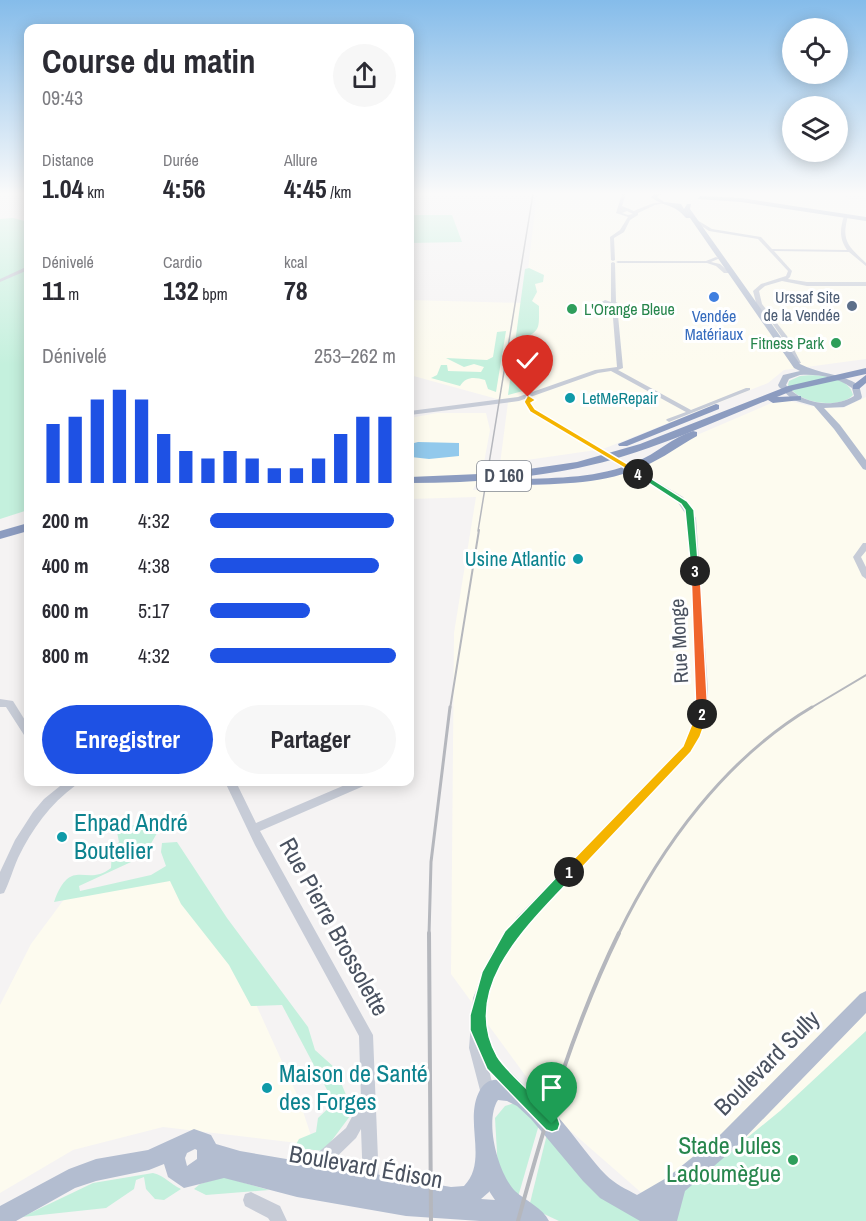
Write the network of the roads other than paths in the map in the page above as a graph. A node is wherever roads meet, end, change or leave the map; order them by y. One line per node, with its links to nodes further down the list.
1 (613, 251): 7 (street)
2 (712, 251): 6 (main road)
3 (717, 251): 15 (main road)
4 (772, 251): 12 (street)
5 (850, 251): 9 (street)
6 (717, 258): 8 (street); 11 (main road)
7 (614, 262): 8 (street); 17 (street)
8 (707, 262): 11 (street)
9 (866, 265)
10 (24, 270): 13 (street)
11 (726, 272): 20 (main road)
12 (781, 279): 14 (street); 16 (street)
13 (0, 280)
14 (866, 284)
15 (741, 285): 16 (street); 18 (main road)
16 (759, 303): 18 (street); 20 (street)
17 (615, 304): 17 (street); 21 (street)
18 (762, 314): 20 (main road)
19 (866, 368): 22 (highway, D 160); 30 (highway, D 160)
20 (796, 370): 22 (main road); 23 (main road)
21 (620, 372): 27 (street); 32 (street)
22 (816, 373): 24 (main road)
23 (783, 381): 26 (main road); 35 (highway)
24 (861, 382): 29 (main road)
25 (748, 389): 32 (street)
26 (798, 398): 28 (main road); 34 (highway)
27 (527, 400): 31 (street, Rue Monge); 35 (street, Rue Monge)
28 (815, 403): 29 (main road); 37 (main road)
29 (835, 405): 36 (main road)
30 (730, 409): 35 (highway, D 160); 40 (highway, D 160)
31 (414, 412)
32 (691, 412): 33 (street)
33 (669, 420)
34 (706, 428): 38 (highway); 42 (highway)
35 (595, 453): 38 (street, Rue Monge); 39 (highway, D 160)
36 (866, 462)
37 (866, 467)
38 (630, 469): 42 (highway); 57 (street, Rue Monge)
39 (414, 475)
40 (414, 482)
41 (414, 482): 42 (highway)
42 (455, 483)
43 (24, 523): 45 (highway)
44 (24, 528): 46 (highway)
45 (0, 530)
46 (0, 535)
47 (866, 545): 48 (street)
48 (866, 576)
49 (0, 703): 50 (street)
50 (24, 726)
51 (67, 786): 55 (street)
52 (233, 786): 54 (street, Rue Pierre Brossolette)
53 (353, 786): 54 (street)
54 (254, 829): 59 (street, Rue Pierre Brossolette)
55 (0, 889)
56 (866, 1000): 68 (main road, Boulevard Sully)
57 (478, 1030): 58 (street, Rue Monge); 60 (street, Rue Monge)
58 (488, 1094): 60 (main road); 62 (main road)
59 (367, 1102): 66 (street, Rue Pierre Brossolette); 67 (street, Rue Pierre Brossolette)
60 (534, 1108): 71 (main road)
61 (179, 1147): 63 (main road, Boulevard Édison); 64 (main road, Boulevard Édison); 65 (main road)
62 (486, 1156): 67 (main road, Boulevard Édison); 72 (main road)
63 (149, 1161): 65 (main road, Boulevard Édison); 73 (main road, Boulevard Édison)
64 (205, 1161): 65 (main road, Boulevard Édison); 66 (main road, Boulevard Édison); 70 (main road, Boulevard Édison)
65 (175, 1170)
66 (309, 1172): 67 (main road, Boulevard Édison)
67 (370, 1183): 70 (street)
68 (676, 1185): 71 (main road, Boulevard Sully); 76 (main road)
69 (251, 1200): 74 (street)
70 (394, 1203): 72 (main road, Boulevard Édison)
71 (638, 1206): 75 (main road)
72 (530, 1217)
73 (0, 1218)
74 (279, 1221)
75 (655, 1221)
76 (666, 1221)

